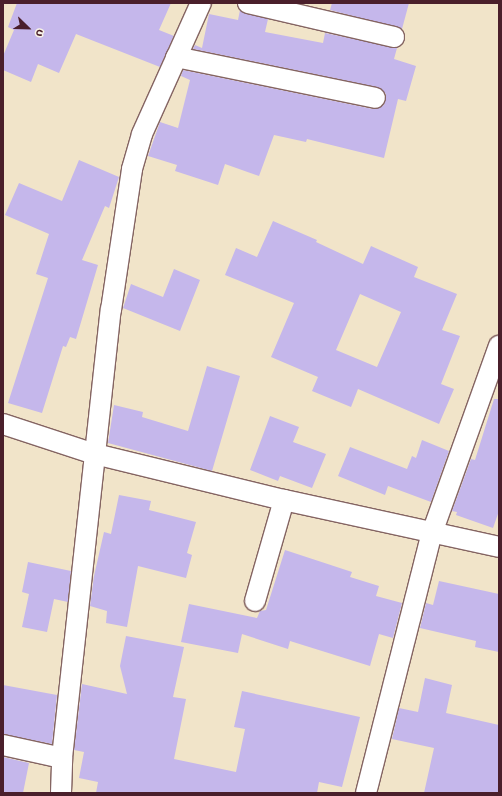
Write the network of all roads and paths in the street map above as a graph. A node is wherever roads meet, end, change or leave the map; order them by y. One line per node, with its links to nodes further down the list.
1 (201, 3): 4 (street)
2 (248, 3): 3 (street)
3 (394, 37)
4 (176, 57): 5 (street); 8 (street)
5 (375, 98)
6 (499, 346): 10 (street)
7 (3, 424): 8 (street)
8 (95, 454): 9 (street); 14 (street)
9 (284, 500): 10 (street); 12 (street)
10 (432, 533): 11 (street); 16 (street)
11 (499, 547)
12 (254, 601)
13 (3, 745): 14 (street)
14 (62, 758): 15 (street)
15 (61, 793)
16 (366, 793)

